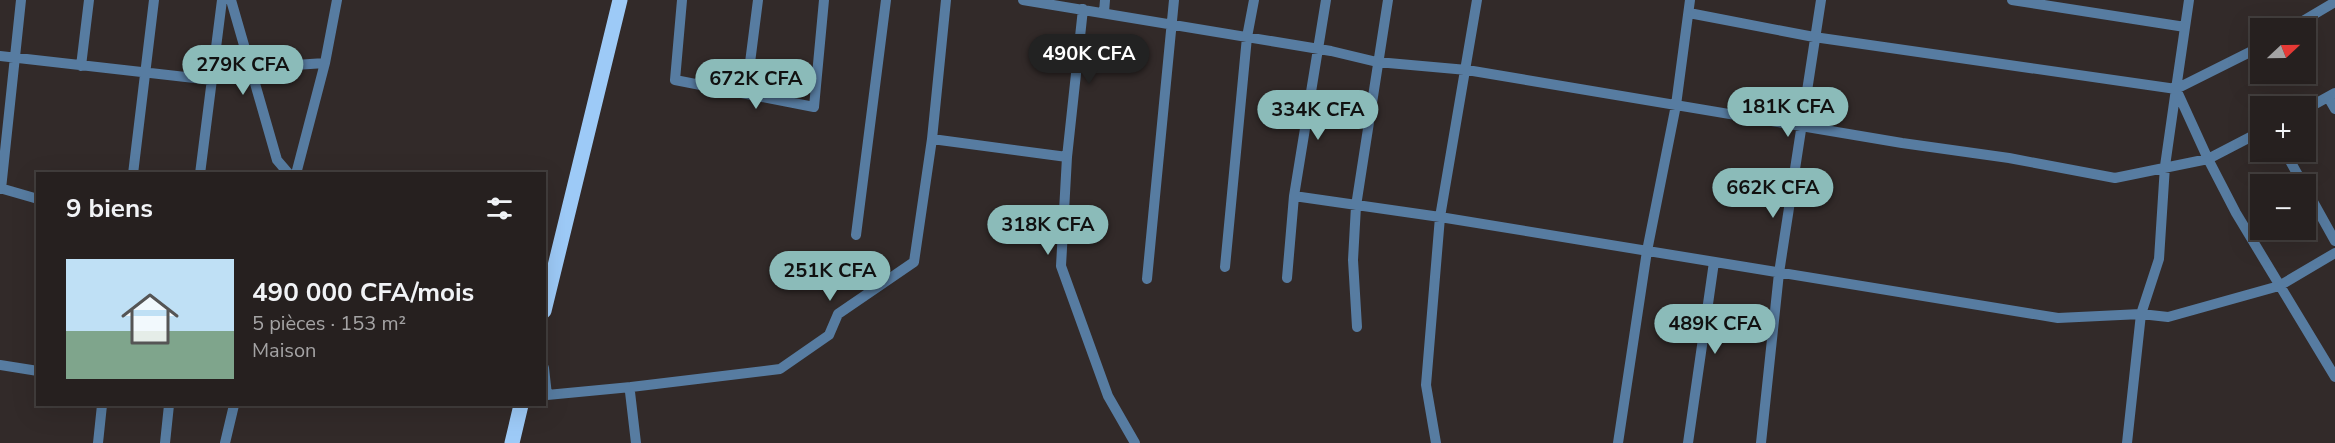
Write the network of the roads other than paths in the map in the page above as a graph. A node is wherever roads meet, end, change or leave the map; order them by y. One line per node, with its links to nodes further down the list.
1 (21, 0): 37 (street)
2 (89, 0): 40 (street)
3 (154, 0): 43 (street)
4 (222, 0): 44 (street)
5 (231, 0): 41 (street)
6 (337, 0): 39 (street)
7 (620, 0): 71 (main road)
8 (682, 0): 46 (street)
9 (758, 0): 46 (street)
10 (824, 0): 46 (street)
11 (886, 0): 67 (street)
12 (946, 0): 53 (street)
13 (1023, 0): 24 (street)
14 (1105, 0): 27 (street)
15 (1174, 0): 30 (street)
16 (1254, 0): 32 (street)
17 (1326, 0): 34 (street)
18 (1388, 0): 38 (street)
19 (1477, 0): 42 (street)
20 (1690, 0): 28 (street)
21 (1821, 0): 33 (street)
22 (2012, 0): 31 (street)
23 (2189, 0): 31 (street)
24 (1041, 2): 26 (street)
25 (2335, 2): 29 (street)
26 (1083, 9): 27 (street); 54 (street)
27 (1104, 12): 30 (street)
28 (1689, 13): 33 (street); 49 (street)
29 (2308, 18)
30 (1171, 25): 32 (street); 76 (street)
31 (2185, 27): 45 (street)
32 (1247, 37): 34 (street); 73 (street)
33 (1814, 37): 45 (street); 51 (street)
34 (1319, 50): 38 (street); 62 (street)
35 (2250, 52): 45 (street)
36 (0, 56): 37 (street)
37 (14, 58): 40 (street); 61 (street)
38 (1377, 62): 42 (street); 64 (street)
39 (325, 63): 41 (street); 60 (street)
40 (81, 66): 43 (street)
41 (250, 68): 44 (street); 59 (street)
42 (1467, 70): 49 (street); 66 (street)
43 (145, 74): 44 (street); 57 (street)
44 (212, 80): 58 (street)
45 (2176, 89): 55 (street); 56 (street)
46 (746, 94)
47 (2332, 95): 48 (street); 50 (street)
48 (2316, 104)
49 (1676, 105): 51 (street); 69 (street)
50 (2335, 109)
51 (1802, 126): 56 (street); 74 (street)
52 (2250, 137): 55 (street)
53 (932, 139): 54 (street); 85 (street)
54 (1067, 157): 95 (street)
55 (2208, 159): 56 (street); 77 (street)
56 (2165, 166): 79 (street)
57 (133, 172)
58 (200, 172)
59 (287, 172)
60 (297, 172)
61 (0, 188): 63 (street)
62 (1294, 196): 64 (street); 75 (street)
63 (36, 198)
64 (1356, 206): 66 (street); 80 (street)
65 (2316, 207): 68 (street)
66 (1440, 217): 69 (street); 96 (street)
67 (856, 235)
68 (2335, 241)
69 (1647, 251): 72 (street); 97 (street)
70 (2335, 253): 77 (street)
71 (550, 262): 78 (main road)
72 (1714, 262): 74 (street); 98 (street)
73 (1225, 267)
74 (1779, 273): 79 (street); 99 (street)
75 (1287, 278)
76 (1148, 279)
77 (2279, 286): 79 (street); 83 (street)
78 (546, 295)
79 (2141, 314): 100 (street)
80 (1357, 327)
81 (0, 366): 82 (street)
82 (36, 371)
83 (2335, 377)
84 (546, 386): 85 (street)
85 (632, 387): 94 (street)
86 (102, 406): 90 (street)
87 (169, 406): 91 (street)
88 (234, 406): 92 (street)
89 (521, 406): 93 (main road)
90 (98, 443)
91 (165, 443)
92 (225, 443)
93 (512, 443)
94 (636, 443)
95 (1135, 443)
96 (1436, 443)
97 (1618, 443)
98 (1688, 443)
99 (1761, 443)
100 (2127, 443)

